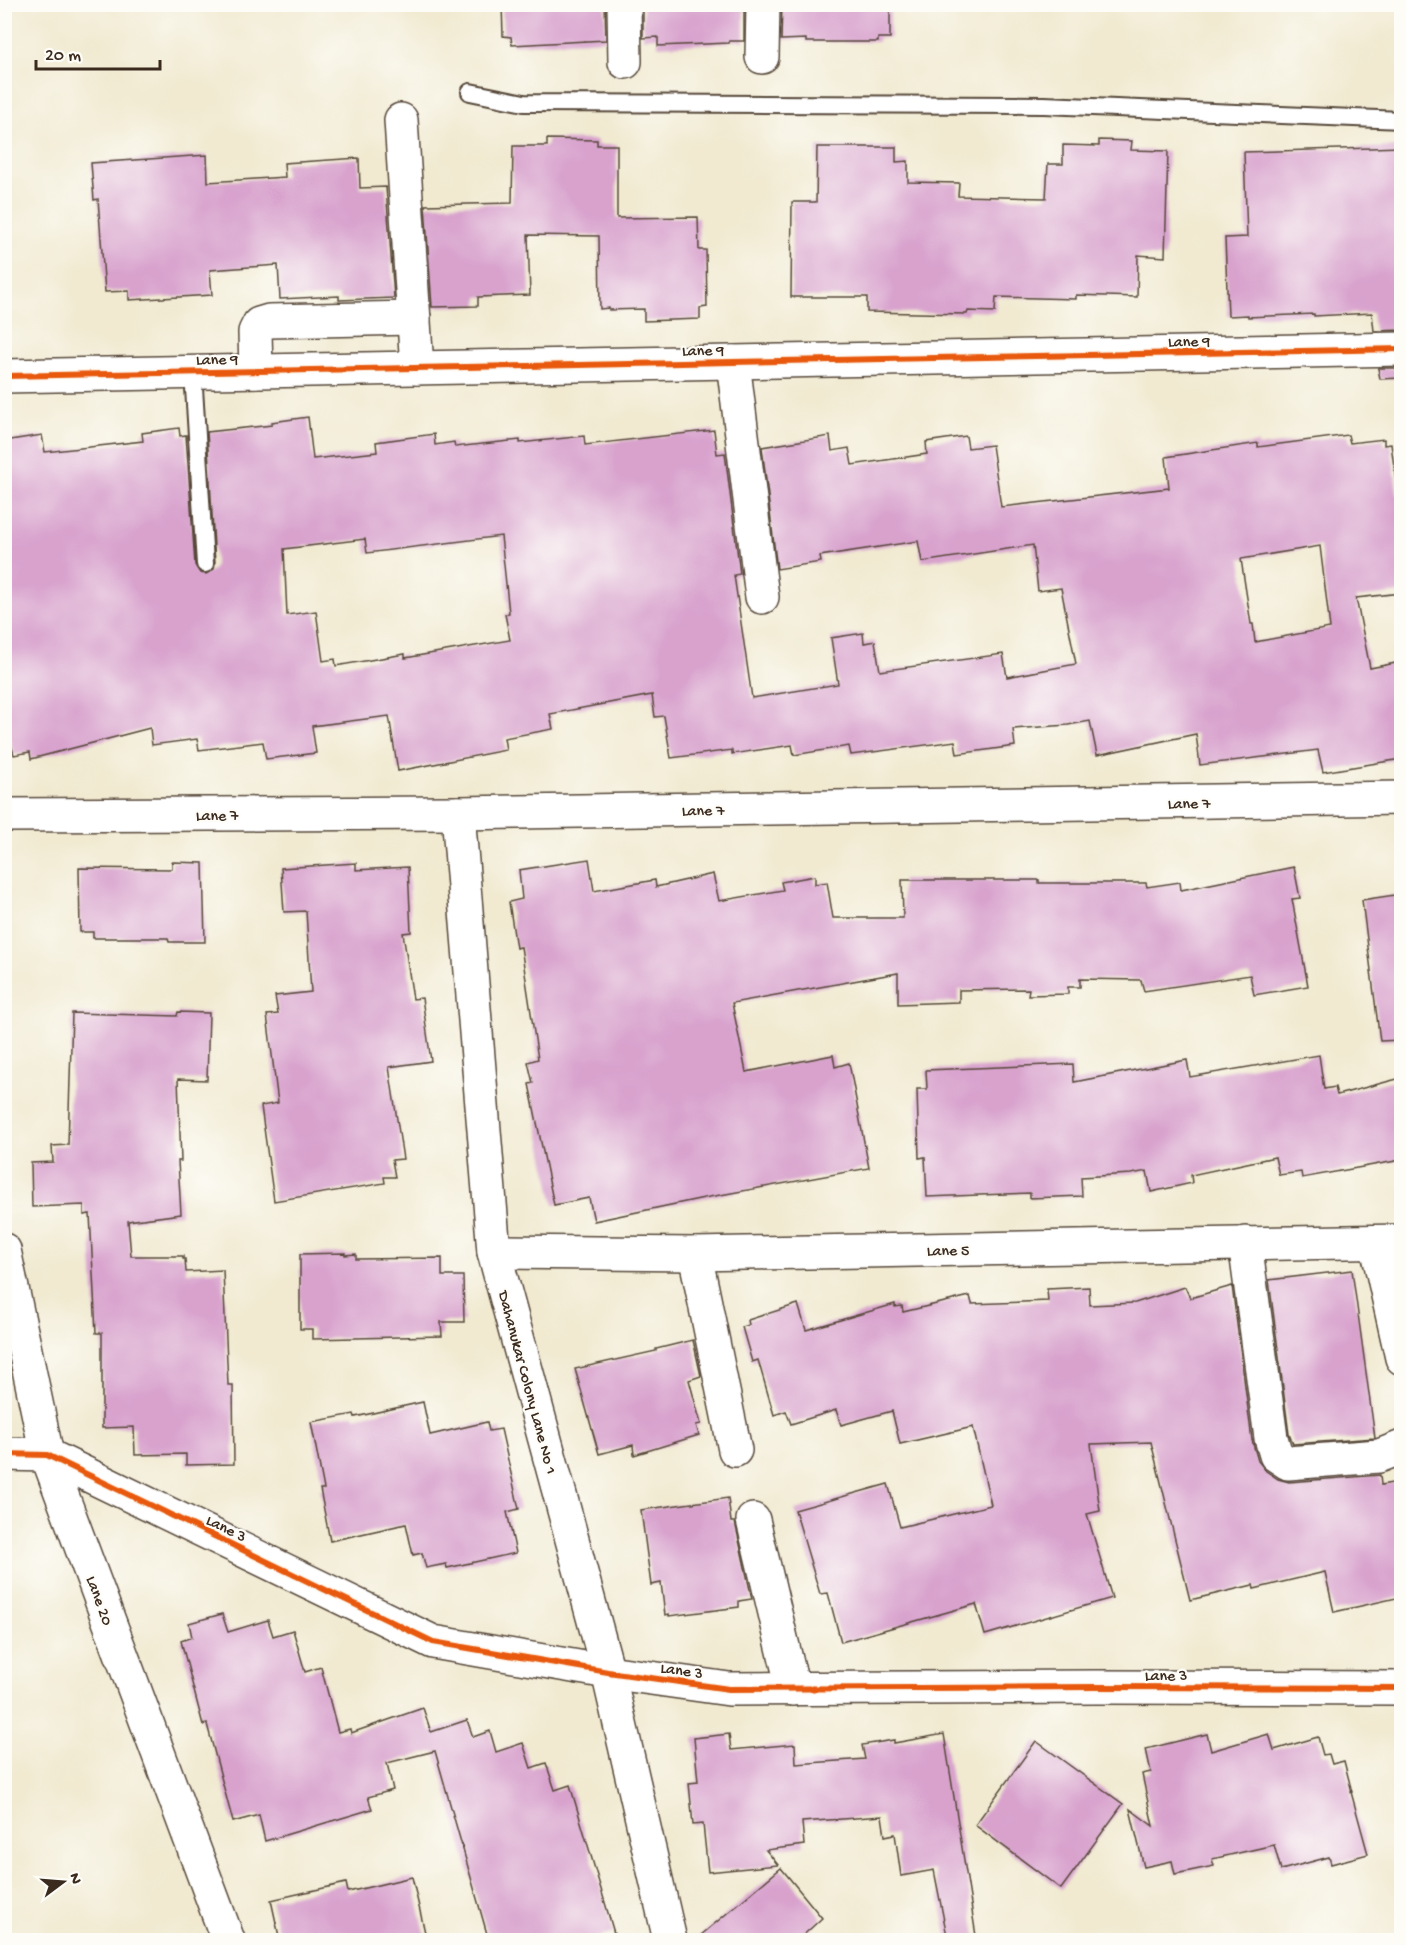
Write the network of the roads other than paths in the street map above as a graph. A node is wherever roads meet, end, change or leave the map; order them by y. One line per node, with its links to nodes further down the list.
1 (624, 4): 4 (street)
2 (763, 4): 3 (street)
3 (762, 57)
4 (625, 62)
5 (470, 92): 7 (lane)
6 (401, 120): 8 (street)
7 (1401, 120)
8 (414, 318): 11 (street); 12 (street)
9 (1401, 350): 10 (street, Lane 9)
10 (733, 362): 11 (street, Lane 9); 16 (street)
11 (417, 368): 12 (street, Lane 9)
12 (256, 371): 13 (street, Lane 9)
13 (193, 372): 14 (street, Lane 9); 15 (lane)
14 (4, 376)
15 (205, 564)
16 (762, 597)
17 (1401, 798): 18 (street, Lane 7)
18 (458, 813): 19 (street, Lane 7); 23 (street, Dahanukar Colony Lane No 1)
19 (4, 815)
20 (1389, 1241): 21 (street, Lane 5); 25 (street)
21 (1245, 1243): 24 (street, Lane 5); 26 (street)
22 (4, 1250): 29 (street, Lane 20)
23 (494, 1252): 24 (street, Lane 5); 31 (street, Dahanukar Colony Lane No 1)
24 (695, 1254): 27 (street)
25 (1401, 1358)
26 (1401, 1447)
27 (735, 1450)
28 (4, 1454): 29 (street, Lane 3)
29 (47, 1455): 31 (street, Lane 3); 34 (street, Lane 20)
30 (753, 1520): 33 (street)
31 (608, 1672): 33 (street, Lane 3); 35 (street, Dahanukar Colony Lane No 1)
32 (1401, 1688): 33 (street, Lane 3)
33 (793, 1689)
34 (228, 1941)
35 (670, 1941)

